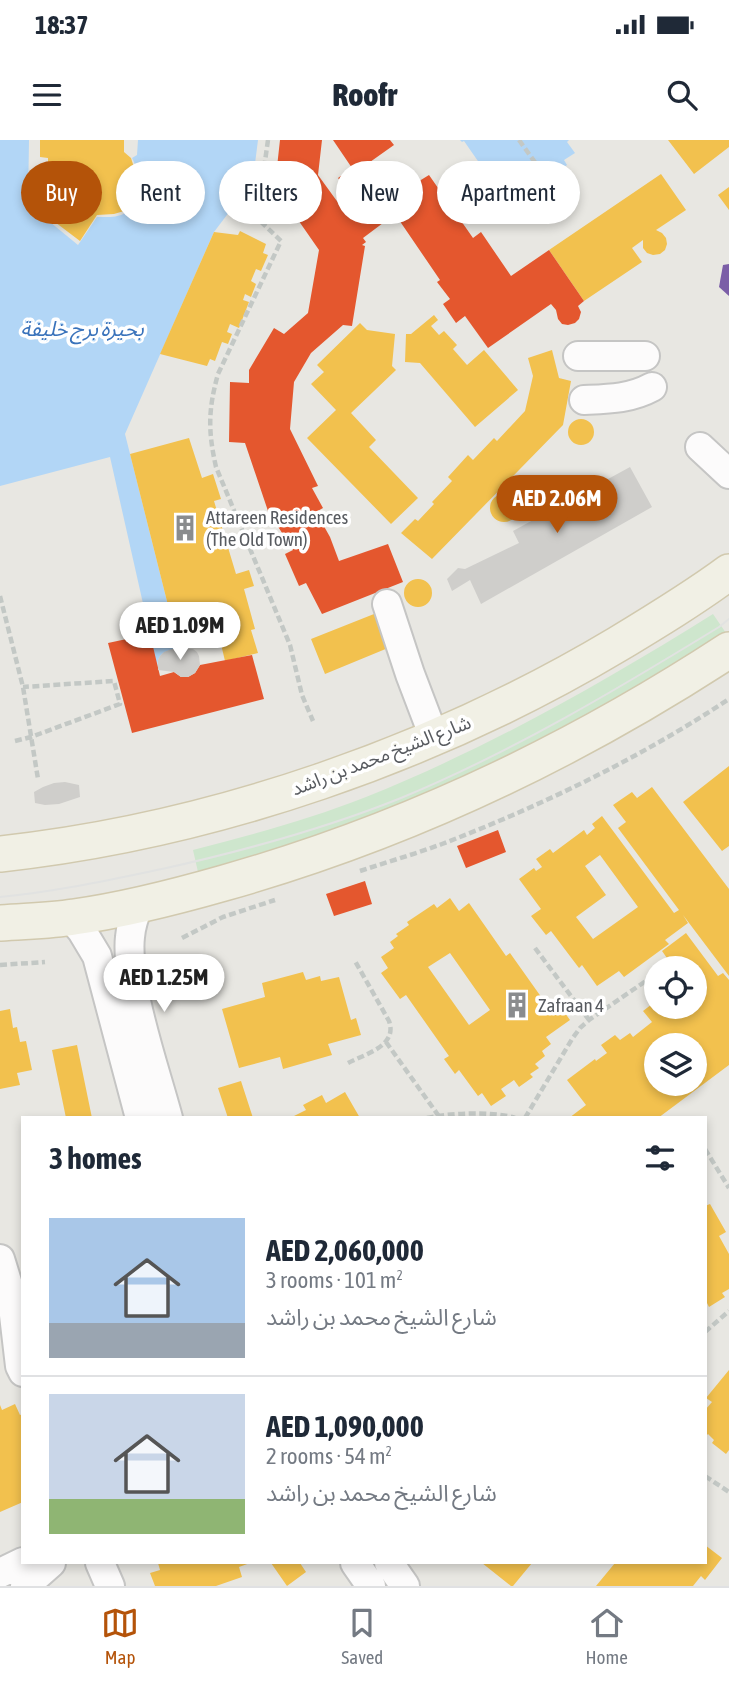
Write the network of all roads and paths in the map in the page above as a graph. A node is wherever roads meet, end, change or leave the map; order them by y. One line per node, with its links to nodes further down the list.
1 (268, 140): 15 (path)
2 (519, 140): 3 (path)
3 (534, 161)
4 (578, 356): 5 (street)
5 (645, 356)
6 (652, 387): 7 (street)
7 (584, 400)
8 (700, 447): 9 (street)
9 (729, 474)
10 (729, 572): 17 (main road, شارع الشيخ محمد بن راشد)
11 (0, 596): 14 (path)
12 (387, 604): 17 (street)
13 (729, 650): 21 (main road)
14 (23, 687): 16 (path); 16 (path)
15 (313, 721)
16 (31, 737): 18 (path); 19 (path)
17 (434, 737): 20 (main road, شارع الشيخ محمد بن راشد)
18 (15, 741)
19 (38, 779)
20 (0, 854)
21 (139, 905): 22 (main road); 34 (street)
22 (71, 918): 23 (main road); 33 (street)
23 (0, 923)
24 (535, 948): 29 (path)
25 (355, 961): 30 (path)
26 (45, 962): 27 (path)
27 (0, 965)
28 (644, 982): 29 (path)
29 (589, 1020): 37 (path)
30 (386, 1042): 31 (path); 32 (path)
31 (348, 1063)
32 (438, 1115): 35 (path); 36 (path)
33 (139, 1116)
34 (168, 1116)
35 (434, 1116)
36 (505, 1116)
37 (526, 1116)
38 (707, 1152): 39 (path)
39 (729, 1188)
40 (0, 1259): 43 (street)
41 (729, 1311): 42 (path)
42 (707, 1330)
43 (21, 1368)
44 (707, 1477): 45 (path)
45 (729, 1492)
46 (21, 1563): 51 (street)
47 (50, 1564): 52 (street)
48 (100, 1564): 53 (street)
49 (356, 1564): 54 (street)
50 (390, 1564): 55 (street)
51 (0, 1573)
52 (25, 1586)
53 (110, 1586)
54 (371, 1586)
55 (405, 1586)

